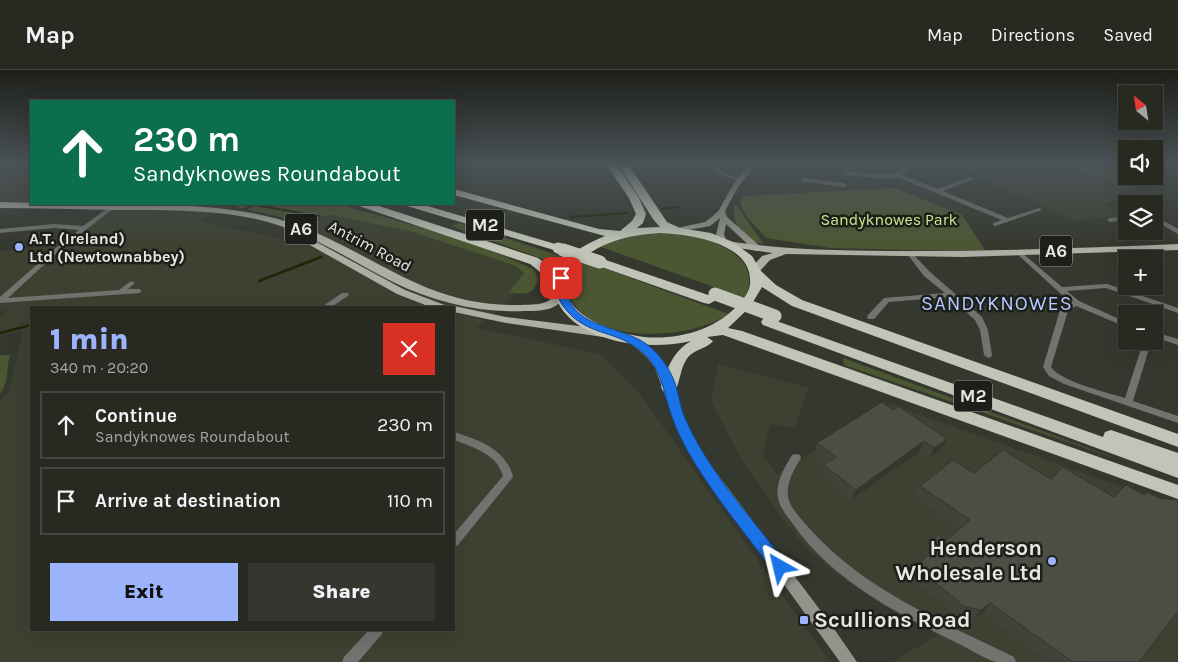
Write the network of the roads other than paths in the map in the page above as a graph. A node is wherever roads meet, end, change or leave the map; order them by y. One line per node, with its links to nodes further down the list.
1 (455, 192): 23 (highway)
2 (630, 192): 23 (highway)
3 (642, 192): 20 (highway)
4 (734, 192): 13 (main road)
5 (940, 192): 15 (street)
6 (0, 205): 10 (main road, Antrim Road / A6)
7 (366, 205): 36 (highway)
8 (415, 205): 25 (highway, M2)
9 (449, 205): 25 (highway, M2)
10 (112, 207): 11 (main road, Antrim Road / A6); 19 (street)
11 (129, 207): 36 (main road, Antrim Road / A6); 42 (main road, Antrim Road / A6)
12 (1039, 210): 15 (street)
13 (723, 214): 20 (main road); 24 (main road); 27 (main road)
14 (1118, 219): 16 (street)
15 (1008, 220): 18 (street)
16 (1110, 220)
17 (1163, 223): 22 (street)
18 (995, 224)
19 (85, 228): 21 (street); 39 (street)
20 (679, 230): 23 (highway, A6); 24 (highway, A6)
21 (0, 231)
22 (1178, 232)
23 (624, 234): 36 (highway, A6)
24 (725, 243): 27 (main road, A6); 31 (highway, A6)
25 (562, 244): 46 (highway, M2, bridge)
26 (1178, 247): 29 (main road, A6)
27 (758, 248): 28 (main road, A6)
28 (792, 252): 30 (main road, A6); 31 (main road, A6)
29 (1018, 252): 30 (main road, A6); 33 (street)
30 (910, 254): 38 (street)
31 (756, 271): 49 (highway); 60 (highway)
32 (131, 282): 35 (street)
33 (1060, 289): 40 (street); 44 (street)
34 (137, 291): 35 (street)
35 (121, 292): 39 (street)
36 (561, 293): 48 (highway)
37 (345, 295): 41 (street)
38 (950, 295): 45 (street); 55 (street)
39 (1, 300)
40 (1076, 303): 47 (street); 57 (street)
41 (327, 306)
42 (440, 306)
43 (455, 310): 48 (main road)
44 (1178, 311)
45 (870, 317)
46 (772, 319): 62 (highway, M2); 63 (highway, M2)
47 (1118, 321)
48 (613, 334): 51 (highway)
49 (703, 334): 51 (highway); 52 (highway); 56 (main road)
50 (1163, 337): 53 (street)
51 (627, 338): 56 (main road)
52 (752, 340): 56 (highway); 64 (highway)
53 (1178, 342)
54 (1144, 352): 57 (street)
55 (988, 355)
56 (668, 382): 68 (main road)
57 (1128, 402): 58 (street)
58 (1178, 420)
59 (455, 436): 65 (street)
60 (1178, 441)
61 (796, 458): 69 (street)
62 (1178, 460)
63 (1178, 471)
64 (1178, 492)
65 (455, 541)
66 (376, 631): 67 (street)
67 (349, 662)
68 (849, 662)
69 (1009, 662)

